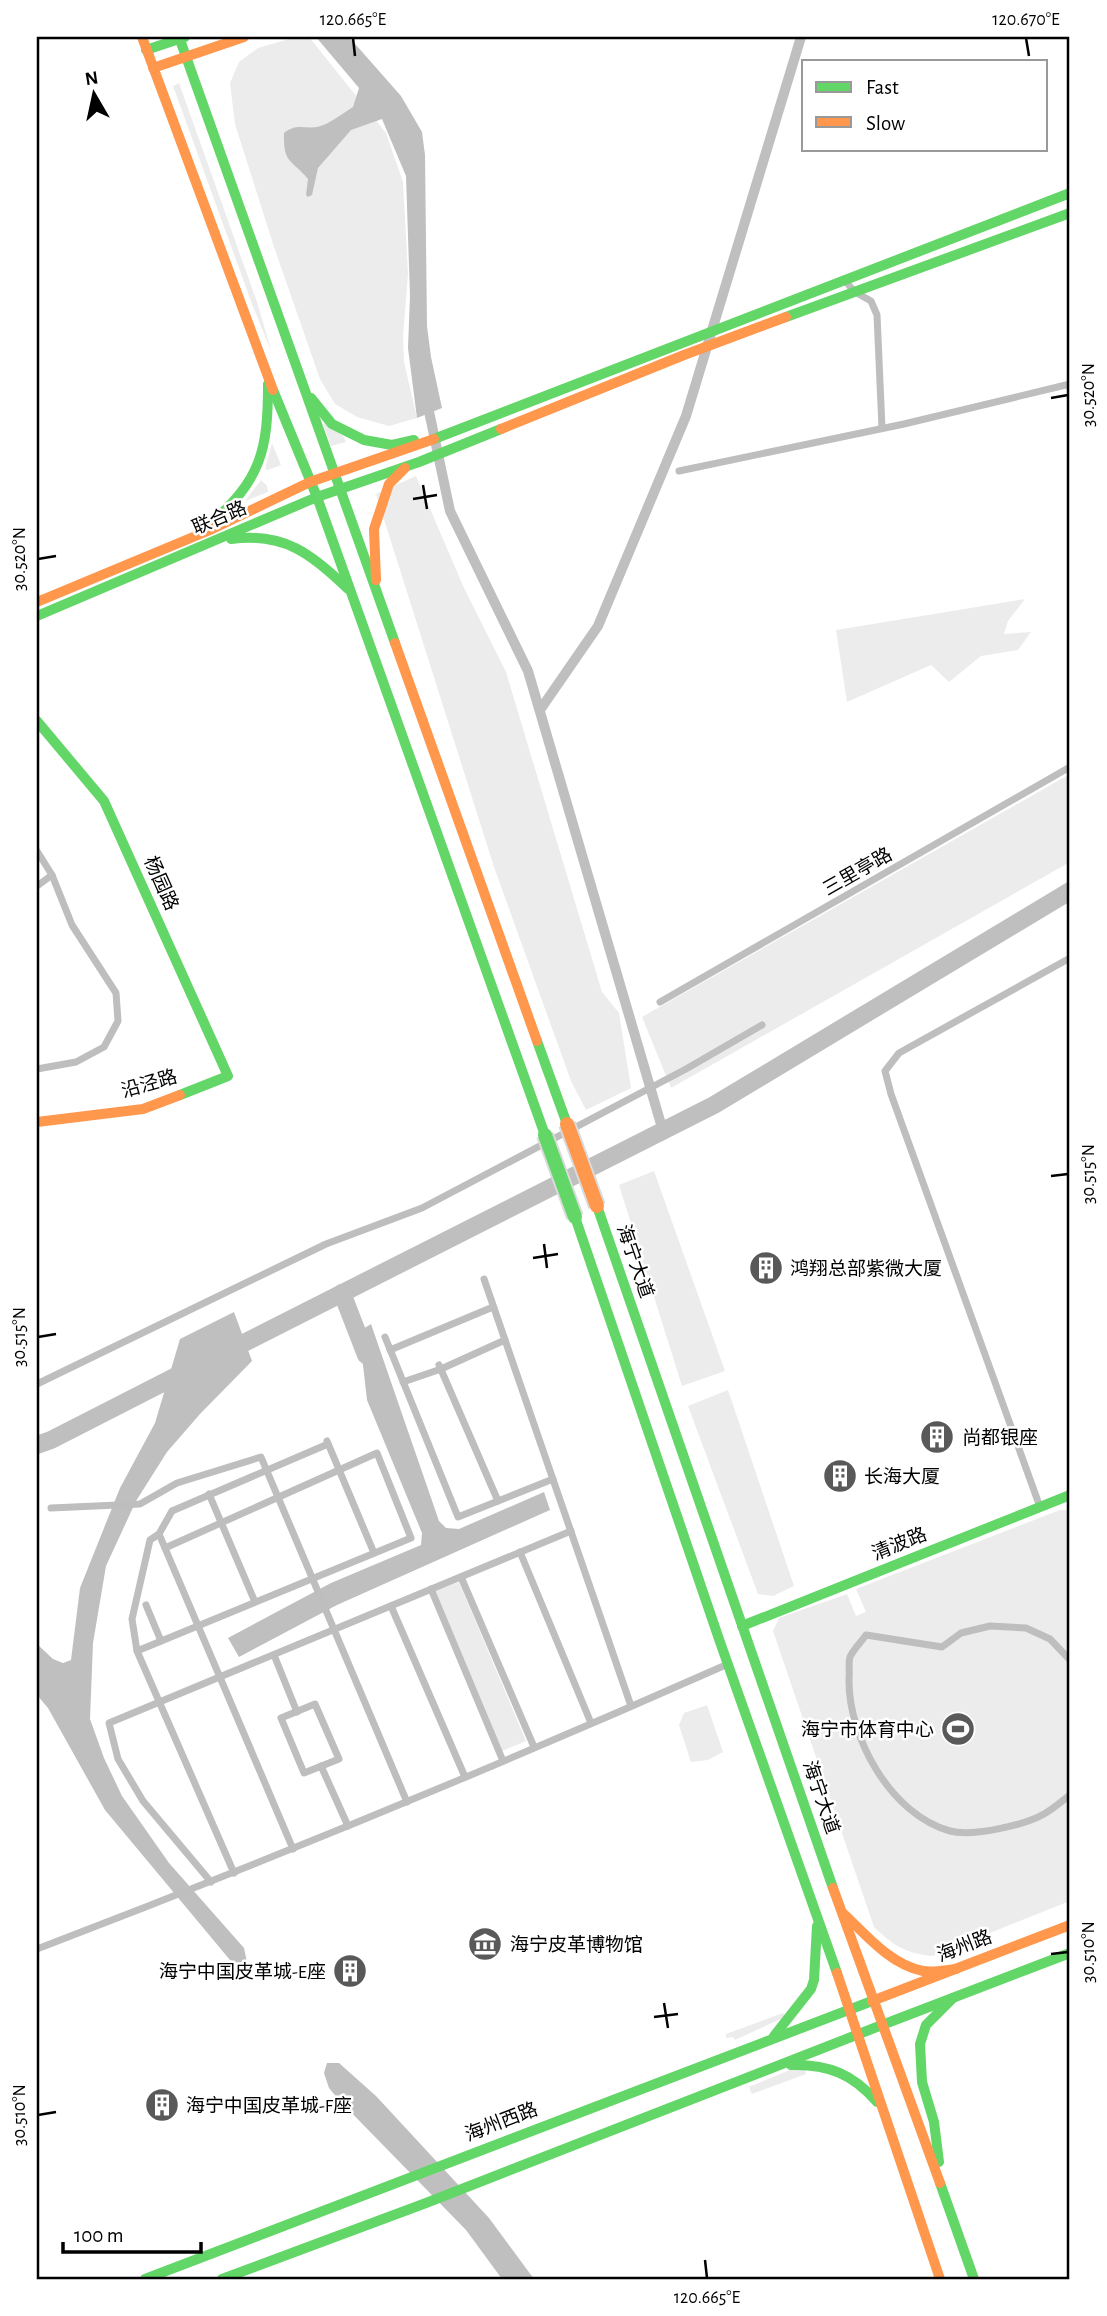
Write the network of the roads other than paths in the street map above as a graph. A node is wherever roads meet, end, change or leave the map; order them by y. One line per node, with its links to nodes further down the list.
1 (181, 37): 3 (main road); 4 (main road, 海宁大道)
2 (244, 37): 4 (main road)
3 (144, 43): 5 (main road)
4 (186, 57): 5 (main road); 12 (main road, 海宁大道)
5 (153, 68): 10 (main road)
6 (1070, 193): 8 (main road)
7 (1070, 213): 8 (main road)
8 (850, 286): 9 (main road); 13 (street)
9 (682, 349): 14 (main road); 15 (main road, 联合路)
10 (267, 374): 18 (main road); 21 (main road)
11 (1070, 384): 13 (street)
12 (308, 394): 14 (main road); 17 (main road, 海宁大道)
13 (882, 428): 16 (street)
14 (415, 443): 17 (main road)
15 (413, 464): 19 (main road, 联合路); 22 (main road)
16 (679, 471)
17 (336, 472): 18 (main road); 19 (main road, 海宁大道)
18 (310, 482): 20 (main road); 21 (main road)
19 (342, 489): 20 (main road, 联合路); 22 (main road, 海宁大道)
20 (317, 497): 21 (main road, 联合路); 23 (main road)
21 (200, 540): 23 (main road); 24 (main road); 25 (main road, 联合路)
22 (376, 586): 67 (main road, 海宁大道, bridge)
23 (350, 591): 73 (main road, bridge)
24 (37, 602)
25 (37, 616)
26 (37, 721): 35 (main road, 杨园路)
27 (1070, 767): 32 (street, 三里亭路)
28 (37, 851): 29 (street)
29 (52, 875): 30 (street); 34 (street)
30 (37, 886)
31 (1070, 958): 52 (street)
32 (660, 1002)
33 (762, 1025): 44 (street)
34 (37, 1069)
35 (228, 1076): 36 (main road, 沿泾路)
36 (37, 1122)
37 (484, 1279): 38 (street)
38 (494, 1307): 40 (street); 41 (street)
39 (385, 1337): 41 (street)
40 (505, 1340): 42 (street); 47 (street)
41 (390, 1350): 43 (street)
42 (440, 1367): 43 (street); 51 (street)
43 (403, 1382): 51 (street)
44 (37, 1384)
45 (266, 1469): 46 (street); 48 (street); 50 (street); 53 (street)
46 (339, 1470): 50 (street); 59 (street); 59 (street)
47 (553, 1479): 51 (street); 55 (street)
48 (209, 1494): 54 (street); 56 (street)
49 (1070, 1495): 52 (main road, 清波路)
50 (278, 1498): 54 (street); 61 (street)
51 (498, 1501)
52 (1040, 1507): 67 (main road, 清波路)
53 (51, 1508)
54 (222, 1523): 57 (street); 63 (street)
55 (571, 1531): 58 (street); 76 (street)
56 (159, 1534): 57 (street); 70 (street)
57 (165, 1548): 66 (street)
58 (520, 1552): 60 (street); 78 (street)
59 (374, 1553): 61 (street)
60 (461, 1577): 62 (street); 79 (street)
61 (312, 1579): 63 (street); 68 (street)
62 (431, 1589): 65 (street); 80 (street)
63 (256, 1602): 66 (street)
64 (146, 1605): 69 (street)
65 (391, 1606): 68 (street); 82 (street)
66 (198, 1625): 69 (street); 74 (street)
67 (742, 1626): 89 (main road, 海宁大道)
68 (334, 1630): 71 (street); 84 (street)
69 (161, 1641): 70 (street)
70 (137, 1651): 75 (street)
71 (274, 1655): 74 (street); 77 (street)
72 (1070, 1660): 83 (street)
73 (728, 1664): 76 (street); 90 (main road)
74 (220, 1677): 75 (street); 86 (street)
75 (160, 1702): 87 (street); 88 (street)
76 (631, 1706): 78 (street)
77 (297, 1712): 81 (street); 81 (street)
78 (591, 1723): 79 (street)
79 (534, 1748): 80 (street)
80 (503, 1761): 82 (street)
81 (321, 1766): 85 (street)
82 (465, 1777): 84 (street)
83 (1070, 1795)
84 (407, 1802): 85 (street)
85 (348, 1826): 86 (street)
86 (293, 1849): 87 (street)
87 (234, 1873): 88 (street)
88 (208, 1883): 92 (street)
89 (841, 1910): 94 (main road); 96 (main road, 海宁大道)
90 (818, 1918): 97 (main road); 100 (main road)
91 (1070, 1925): 94 (main road, 海州路)
92 (37, 1949)
93 (1070, 1953): 95 (main road)
94 (956, 1969): 96 (main road, 海州路)
95 (953, 1998): 98 (main road); 103 (main road)
96 (872, 2001): 97 (main road, 海州西路); 98 (main road, 海宁大道)
97 (848, 2009): 99 (main road); 100 (main road, 海州西路)
98 (883, 2025): 99 (main road); 103 (main road, 海宁大道)
99 (857, 2035): 101 (main road); 102 (main road)
100 (771, 2039): 104 (main road, 海州西路)
101 (778, 2065): 102 (main road); 105 (main road)
102 (882, 2108): 106 (main road)
103 (941, 2184): 107 (main road, 海宁大道)
104 (145, 2279)
105 (222, 2279)
106 (940, 2279)
107 (974, 2279)

